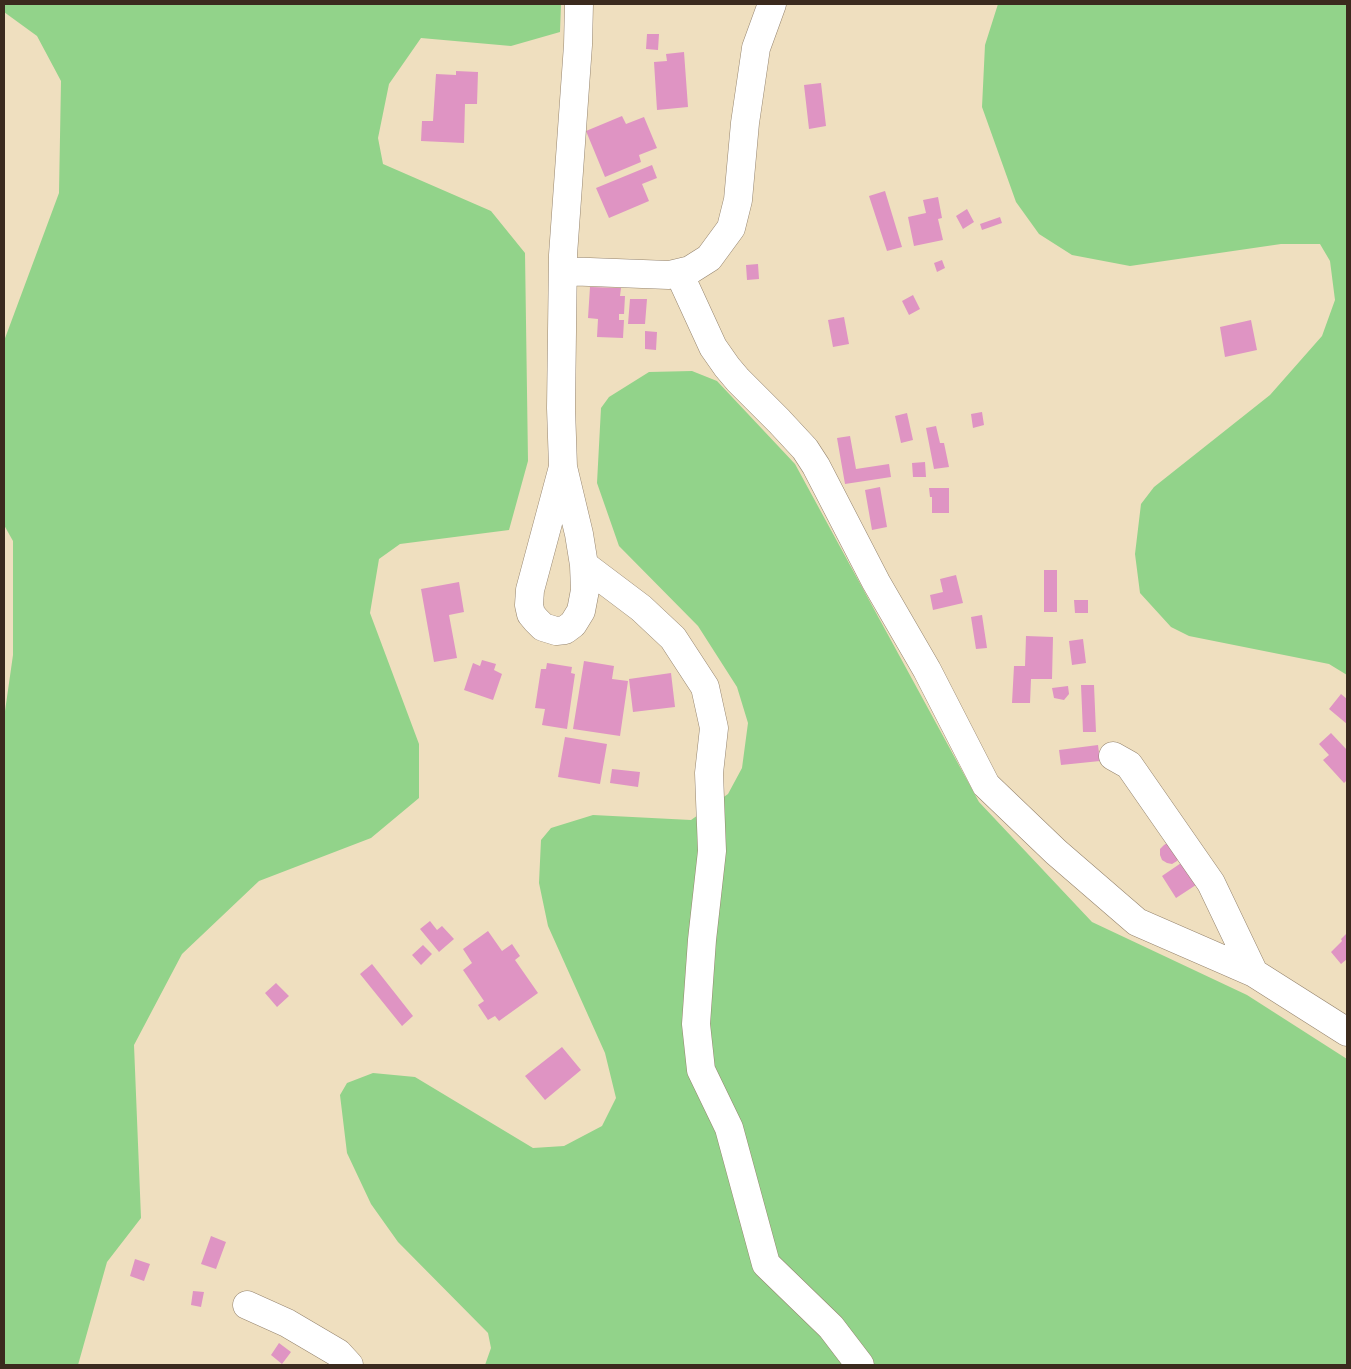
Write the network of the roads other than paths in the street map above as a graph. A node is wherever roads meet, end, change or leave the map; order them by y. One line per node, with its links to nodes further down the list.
1 (579, 4): 3 (street)
2 (772, 4): 4 (street)
3 (563, 271): 4 (street); 5 (street)
4 (679, 273): 8 (street)
5 (562, 467): 6 (street); 6 (street)
6 (584, 565): 12 (street)
7 (1113, 756): 8 (street)
8 (1254, 973): 9 (street)
9 (1347, 1032)
10 (247, 1305): 11 (street)
11 (349, 1365)
12 (860, 1365)

